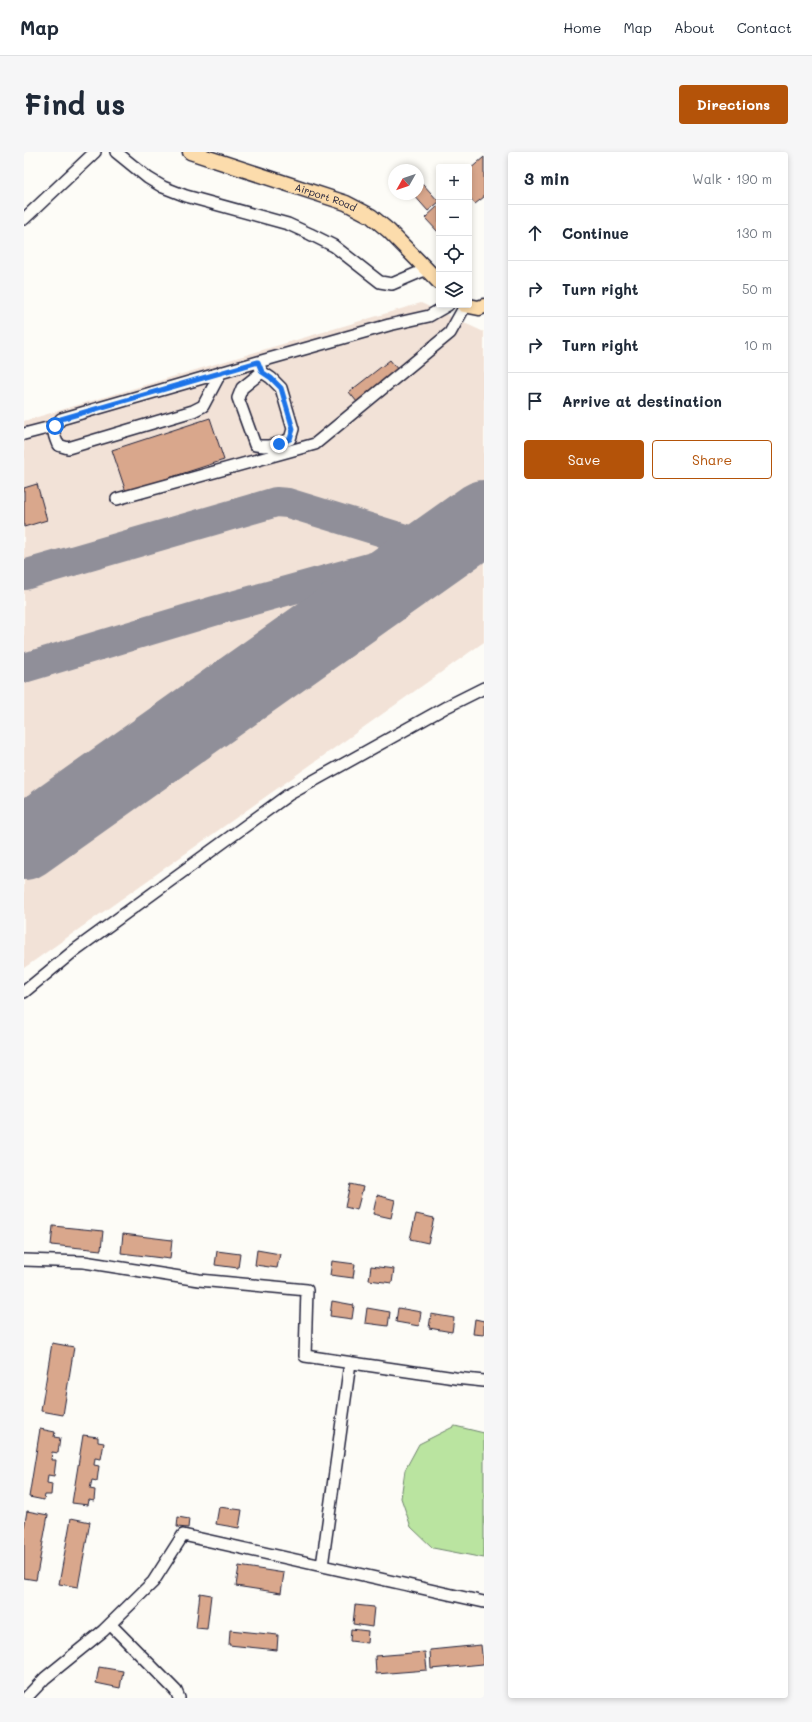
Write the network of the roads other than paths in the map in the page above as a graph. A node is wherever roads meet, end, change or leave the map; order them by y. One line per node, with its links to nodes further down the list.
1 (95, 152): 4 (lane)
2 (116, 152): 5 (lane)
3 (190, 152): 5 (main road, Airport Road)
4 (24, 219)
5 (427, 270): 6 (main road, Airport Road)
6 (436, 279)
7 (484, 306): 8 (main road)
8 (472, 307)
9 (443, 308): 11 (lane)
10 (463, 308): 15 (lane)
11 (260, 367): 11 (lane); 12 (lane)
12 (222, 372): 13 (lane); 13 (lane)
13 (55, 426): 14 (lane)
14 (24, 434)
15 (117, 499)
16 (484, 688): 17 (lane)
17 (24, 992)
18 (24, 1260): 19 (lane)
19 (350, 1363): 20 (lane); 21 (lane)
20 (484, 1381)
21 (322, 1566): 22 (lane); 23 (lane)
22 (484, 1602)
23 (110, 1624): 24 (lane); 25 (lane)
24 (26, 1698)
25 (179, 1698)

